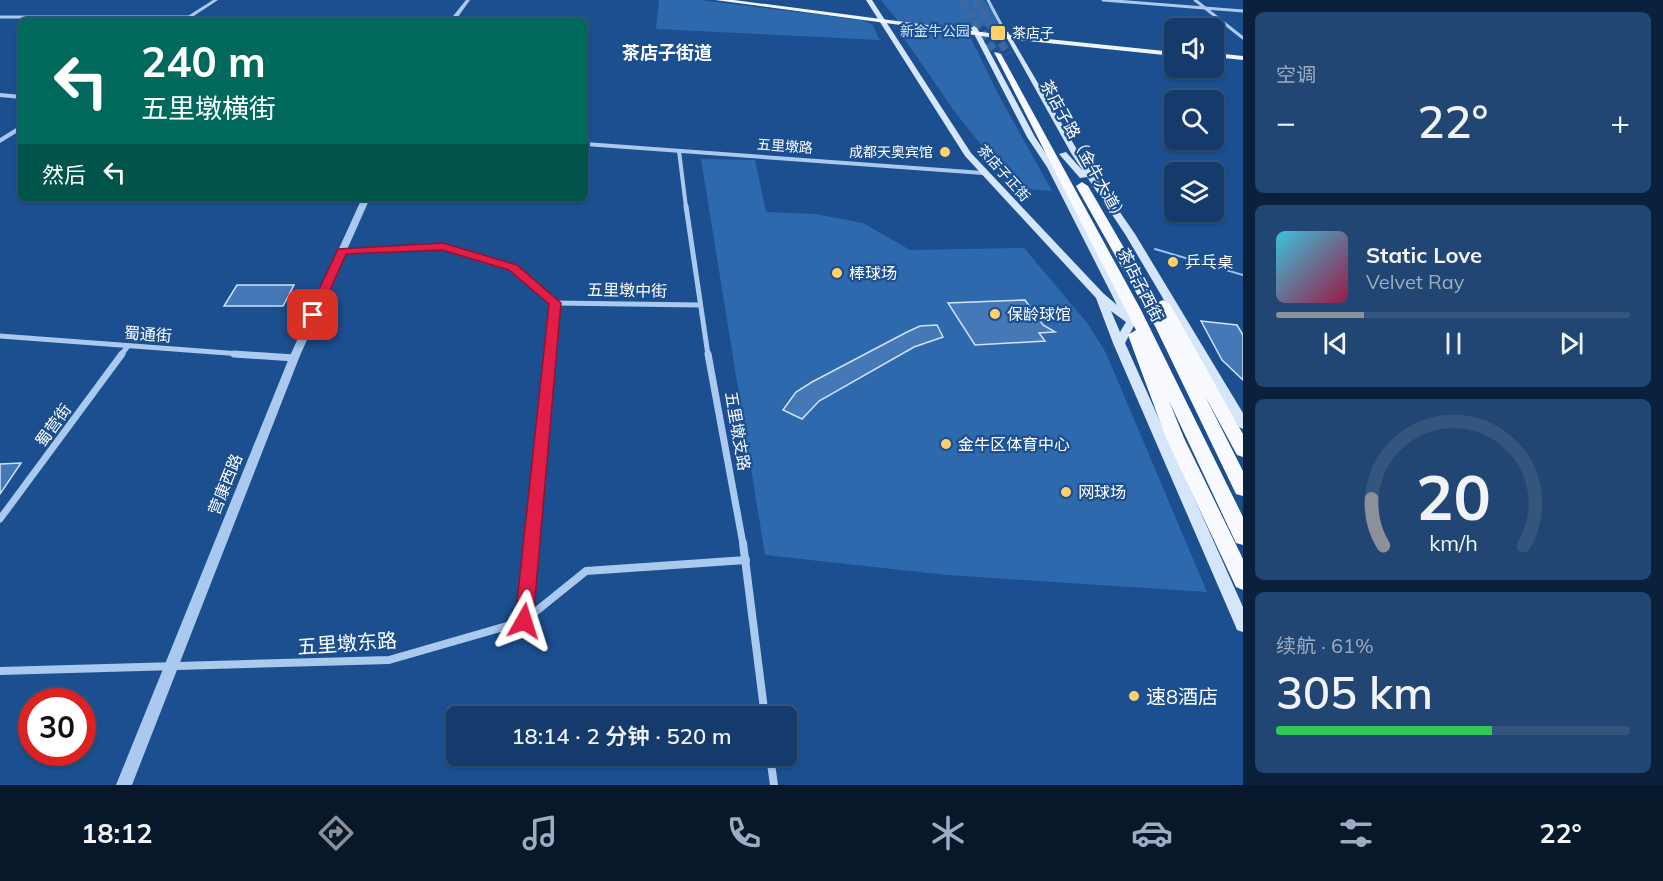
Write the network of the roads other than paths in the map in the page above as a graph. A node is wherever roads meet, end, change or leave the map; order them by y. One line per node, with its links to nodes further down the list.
1 (216, 0): 12 (street)
2 (468, 0): 13 (street)
3 (718, 0): 14 (main road)
4 (749, 0): 14 (main road)
5 (869, 0): 14 (main road, 茶店子正街)
6 (988, 0): 16 (street)
7 (1103, 0): 9 (street)
8 (1195, 0): 9 (street)
9 (1207, 10): 10 (street); 17 (street)
10 (1243, 11)
11 (0, 17): 12 (street)
12 (190, 17)
13 (454, 18)
14 (879, 18): 15 (main road); 29 (main road, 茶店子正街)
15 (975, 31): 16 (main road); 37 (main road)
16 (1005, 34): 18 (main road); 32 (main road)
17 (1243, 38)
18 (1164, 51)
19 (1003, 54): 28 (highway, 茶店子路（金牛大道）); 37 (highway, 茶店子西街)
20 (1224, 57): 21 (main road)
21 (1243, 60)
22 (0, 95): 23 (street)
23 (18, 97)
24 (18, 129): 25 (street)
25 (0, 141)
26 (588, 144): 27 (street, 五里墩路)
27 (679, 151): 29 (street, 五里墩路); 36 (street, 五里墩支路)
28 (1063, 154): 30 (highway, 茶店子路（金牛大道）); 32 (main road)
29 (983, 172): 34 (main road, 茶店子正街)
30 (1089, 198): 44 (highway); 45 (highway, 茶店子路（金牛大道）)
31 (365, 201): 33 (street, 营康西路)
32 (1113, 211): 42 (main road)
33 (342, 251): 35 (street); 41 (street, 营康西路)
34 (1099, 295): 37 (main road, 茶店子正街); 39 (main road)
35 (555, 303): 36 (street, 五里墩中街); 50 (street)
36 (699, 305): 48 (street, 五里墩支路)
37 (1136, 323): 39 (main road); 47 (highway, 茶店子西街); 49 (highway)
38 (0, 336): 40 (street, 蜀通街)
39 (1119, 343): 51 (main road)
40 (128, 346): 41 (street, 蜀通街); 46 (street, 蜀营街)
41 (294, 358): 52 (street, 营康西路)
42 (1238, 405): 43 (main road)
43 (1243, 424)
44 (1243, 450)
45 (1243, 489)
46 (0, 519)
47 (1243, 537)
48 (746, 560): 50 (street, 五里墩东路); 54 (street, 五里墩支路)
49 (1243, 581)
50 (524, 621): 52 (street, 五里墩东路)
51 (1243, 625)
52 (169, 667): 53 (street, 五里墩东路); 56 (street, 营康西路)
53 (0, 671)
54 (764, 706)
55 (771, 766): 57 (street)
56 (124, 785)
57 (774, 785)

